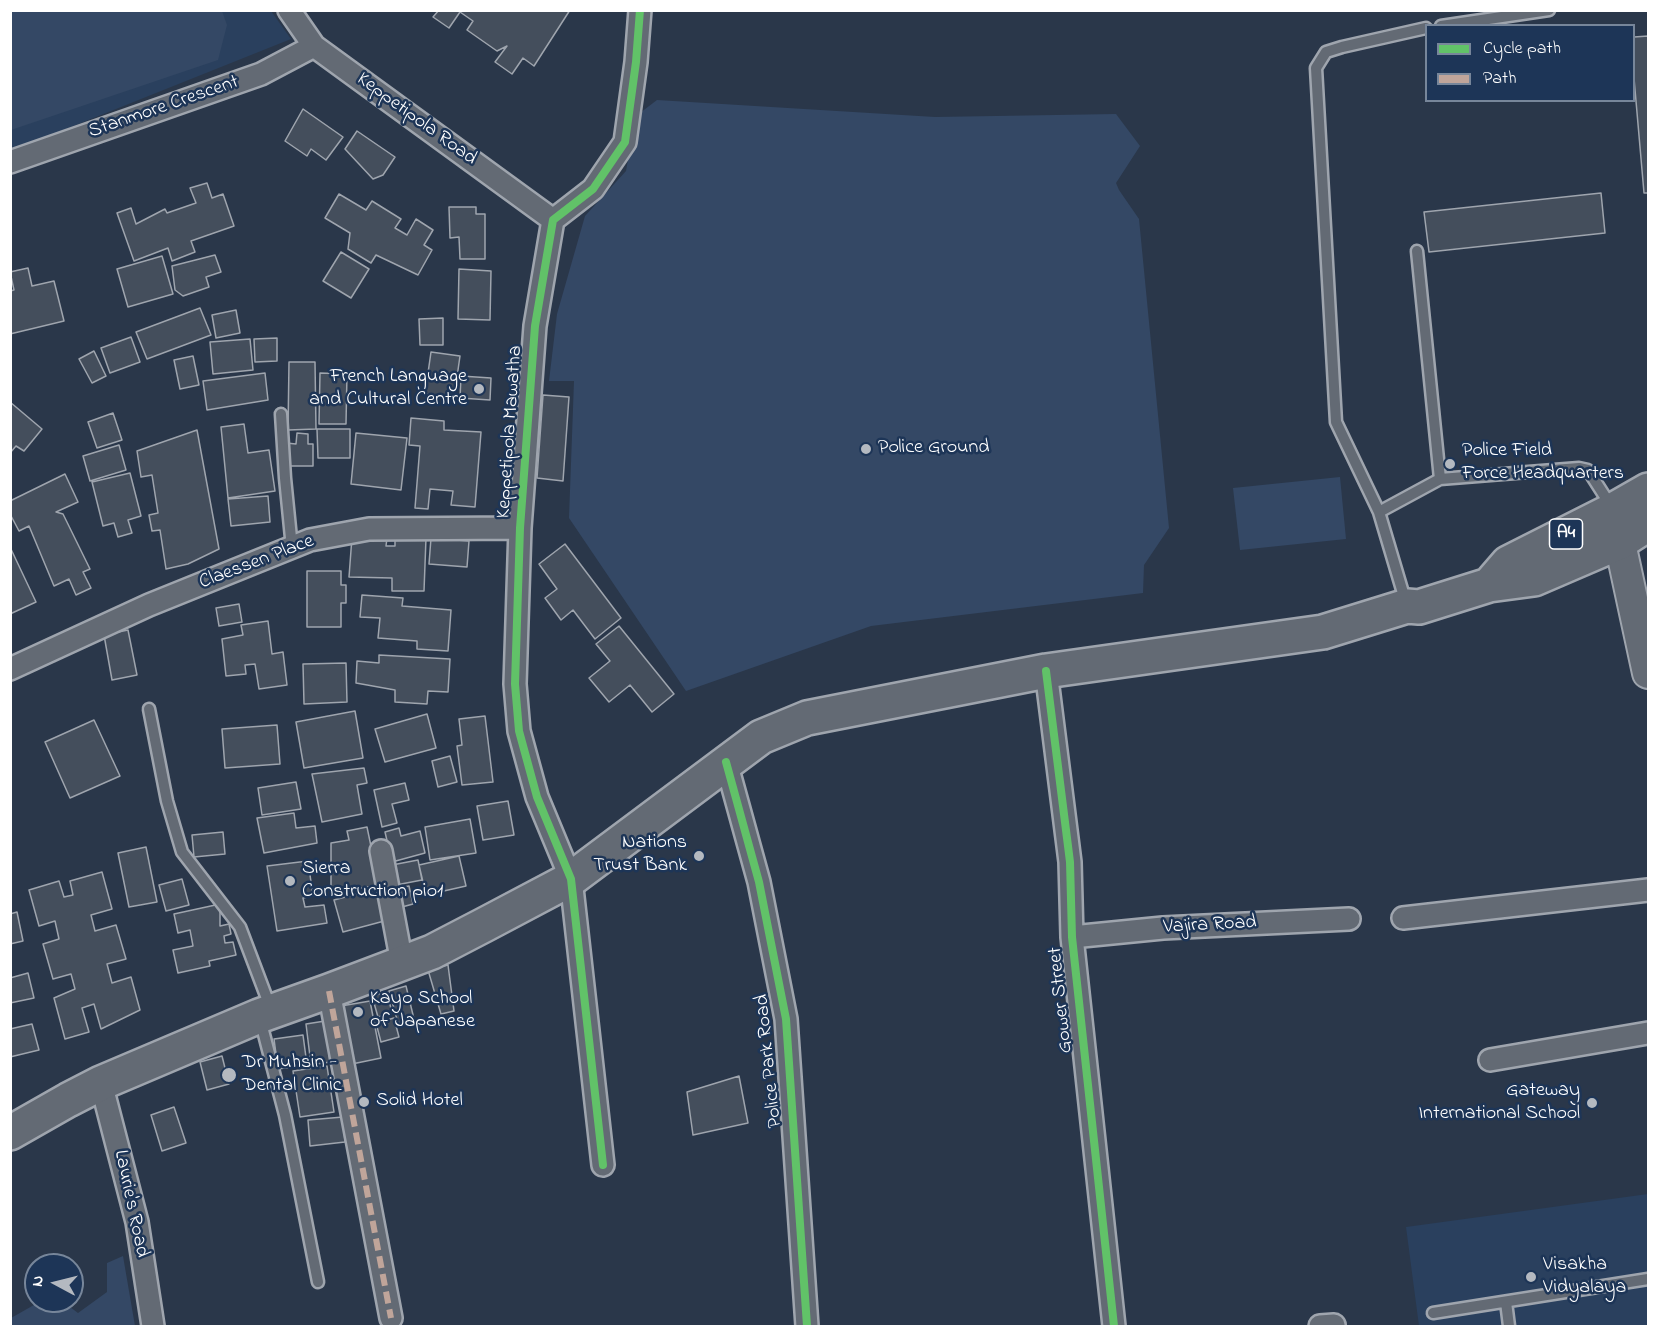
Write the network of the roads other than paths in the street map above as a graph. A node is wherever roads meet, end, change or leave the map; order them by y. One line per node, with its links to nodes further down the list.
1 (289, 10): 6 (street, Keppetipola Road)
2 (640, 10): 8 (street)
3 (1550, 10): 4 (lane)
4 (1455, 24)
5 (1425, 28): 14 (lane)
6 (314, 46): 7 (street, Stanmore Crescent); 8 (street, Keppetipola Road)
7 (10, 162)
8 (553, 220): 16 (street, Keppetipola Mawatha)
9 (1417, 251): 11 (lane)
10 (281, 414): 18 (lane)
11 (1440, 479): 13 (lane); 14 (lane)
12 (1648, 490): 13 (highway, A4)
13 (1613, 510): 17 (main road); 19 (highway, A4)
14 (1378, 512): 20 (lane)
15 (1648, 524): 17 (highway, A4)
16 (520, 528): 18 (street, Claessen Place); 27 (street, Keppetipola Mawatha)
17 (1620, 542): 19 (highway, A4); 23 (main road)
18 (292, 548): 21 (street, Claessen Place)
19 (1489, 585): 20 (highway, A4)
20 (1407, 606): 22 (highway, A4)
21 (10, 669)
22 (1046, 671): 25 (highway, A4); 31 (street, Gower Street)
23 (1648, 673)
24 (149, 709): 34 (lane)
25 (726, 762): 27 (highway, A4); 46 (street, Police Park Road)
26 (381, 851): 32 (street)
27 (571, 879): 32 (highway, A4); 39 (street, Keppetipola Mawatha)
28 (1648, 890): 29 (street)
29 (1403, 918)
30 (1349, 919): 31 (street, Vajira Road)
31 (1072, 937): 47 (street, Gower Street)
32 (402, 963): 33 (highway, A4)
33 (329, 991): 34 (highway, A4); 44 (street)
34 (266, 1014): 37 (highway, A4); 41 (lane)
35 (1648, 1033): 36 (street)
36 (1490, 1060)
37 (101, 1083): 38 (highway, A4); 45 (street, Laurie's Road)
38 (10, 1133)
39 (603, 1165)
40 (1648, 1279): 42 (lane)
41 (318, 1282)
42 (1506, 1302): 43 (lane); 48 (lane)
43 (1433, 1313)
44 (391, 1317)
45 (153, 1326)
46 (807, 1326)
47 (1114, 1326)
48 (1509, 1326)

